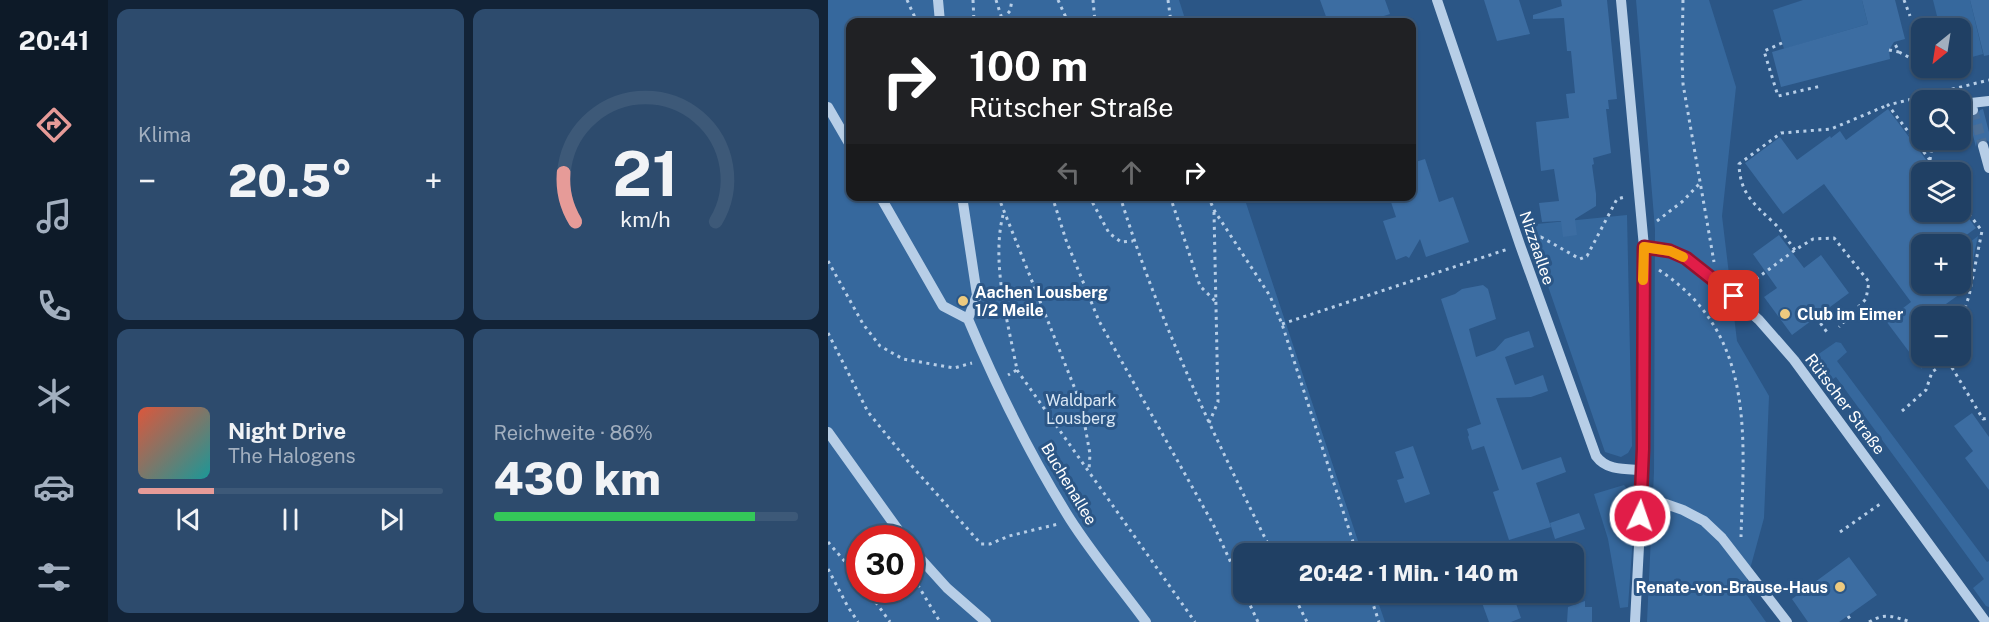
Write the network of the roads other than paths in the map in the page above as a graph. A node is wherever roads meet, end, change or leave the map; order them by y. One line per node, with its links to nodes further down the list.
1 (938, 0): 4 (street)
2 (1437, 0): 16 (street, Nizzaallee)
3 (1621, 0): 13 (street)
4 (940, 18)
5 (1989, 101): 7 (street)
6 (828, 106): 8 (street)
7 (1973, 110)
8 (846, 139)
9 (1983, 146): 10 (street)
10 (1989, 168)
11 (883, 201): 14 (street)
12 (963, 201): 14 (street)
13 (1644, 247): 16 (street); 24 (street, Rütscher Straße)
14 (968, 319): 21 (street, Buchenallee)
15 (828, 432): 18 (street)
16 (1643, 470): 17 (street)
17 (1641, 501): 22 (street); 23 (street)
18 (895, 525)
19 (924, 562): 20 (street)
20 (986, 622)
21 (1146, 622)
22 (1635, 622)
23 (1787, 622)
24 (1986, 622)

